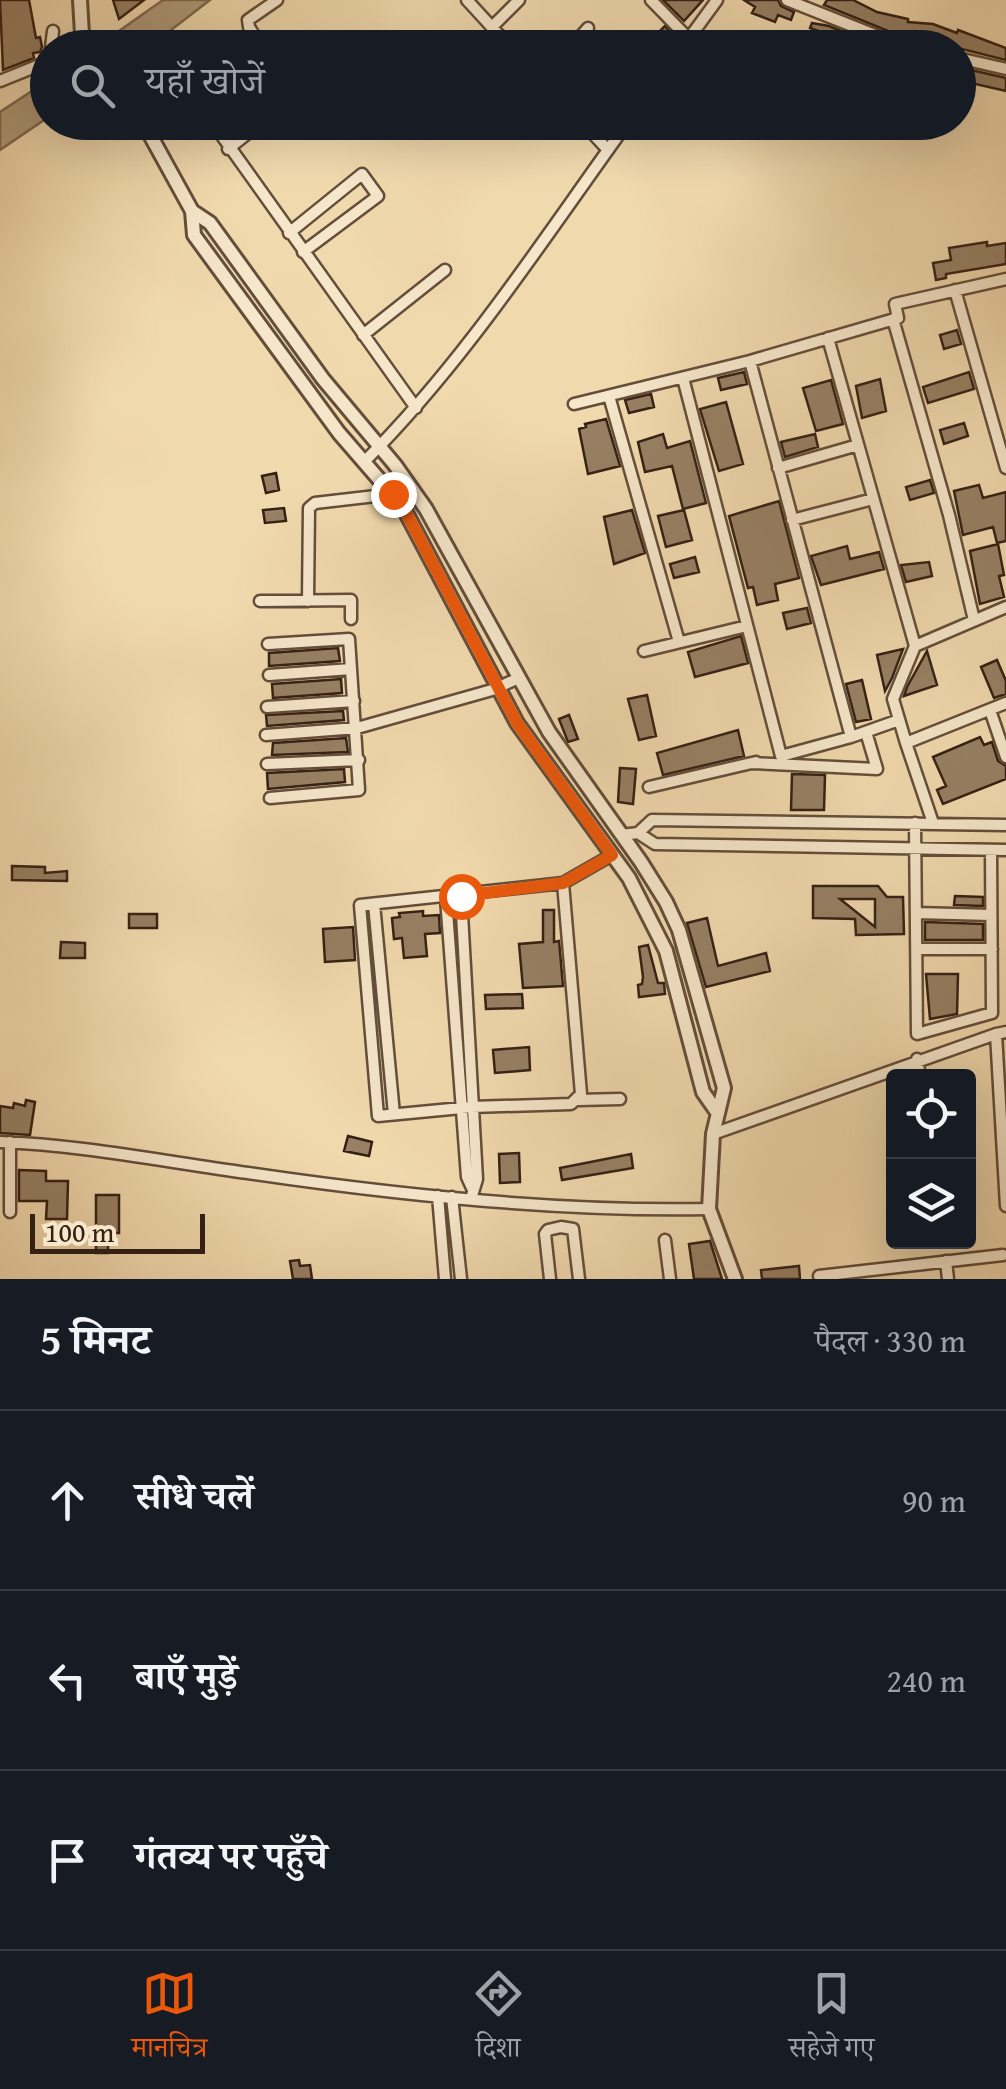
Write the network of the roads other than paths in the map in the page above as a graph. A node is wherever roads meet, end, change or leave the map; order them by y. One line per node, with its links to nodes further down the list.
1 (277, 0): 10 (street)
2 (467, 0): 8 (street)
3 (519, 0): 8 (street)
4 (652, 0): 12 (street)
5 (717, 0): 13 (street)
6 (787, 0): 14 (street)
7 (78, 2): 9 (street)
8 (492, 27): 11 (street)
9 (82, 30)
10 (252, 30)
11 (495, 30)
12 (676, 30)
13 (695, 30)
14 (862, 30)
15 (976, 62): 17 (street)
16 (30, 69): 18 (street)
17 (1006, 69)
18 (0, 81)
19 (153, 140): 26 (street)
20 (223, 140): 24 (street)
21 (238, 140): 24 (street)
22 (599, 140): 25 (street)
23 (615, 140): 25 (street)
24 (228, 148): 27 (street)
25 (608, 150): 39 (street)
26 (192, 211): 40 (street); 42 (street)
27 (289, 233): 28 (street); 28 (street)
28 (302, 252): 33 (street)
29 (445, 270): 33 (street)
30 (1006, 279): 31 (street)
31 (956, 290): 32 (street); 44 (street)
32 (893, 319): 34 (street); 52 (street)
33 (363, 335): 39 (street)
34 (828, 338): 35 (street); 41 (street)
35 (750, 361): 36 (street); 43 (street)
36 (684, 378): 37 (street); 53 (street)
37 (609, 396): 38 (street); 54 (street)
38 (574, 404)
39 (416, 408): 40 (street)
40 (380, 446): 42 (street); 60 (street)
41 (858, 446): 43 (street); 46 (street)
42 (366, 462): 45 (street)
43 (778, 468): 47 (street)
44 (1006, 468)
45 (393, 494): 48 (street); 61 (street)
46 (872, 498): 47 (street); 56 (street)
47 (792, 520): 70 (street)
48 (308, 600): 49 (street); 51 (street)
49 (260, 601)
50 (1006, 607): 52 (street)
51 (351, 619)
52 (974, 620): 56 (street)
53 (747, 626): 54 (street); 72 (street)
54 (679, 642): 57 (street)
55 (268, 644): 58 (street)
56 (915, 646): 66 (street)
57 (644, 651)
58 (351, 669): 59 (street); 62 (street)
59 (268, 675)
60 (518, 678): 61 (street); 83 (street)
61 (498, 688): 67 (street); 87 (street)
62 (354, 700): 64 (street); 67 (street)
63 (1006, 703): 65 (street)
64 (267, 708)
65 (990, 710): 71 (street); 73 (street)
66 (899, 720): 68 (street); 71 (street)
67 (357, 728): 69 (street); 74 (street)
68 (866, 732): 70 (street); 75 (street)
69 (266, 735)
70 (851, 737): 72 (street)
71 (906, 743): 80 (street)
72 (781, 756): 75 (street)
73 (1006, 756)
74 (358, 760): 76 (street); 78 (street)
75 (752, 763): 77 (street)
76 (267, 764)
77 (649, 787)
78 (270, 798)
79 (915, 823): 80 (street); 82 (street); 84 (street)
80 (934, 823): 81 (street)
81 (1006, 826)
82 (638, 833): 83 (street); 84 (street)
83 (621, 835): 103 (street)
84 (916, 846): 85 (street); 91 (street)
85 (990, 850): 86 (street); 92 (street)
86 (1006, 850)
87 (612, 855): 88 (street); 103 (street)
88 (563, 883): 89 (street); 101 (street)
89 (461, 896): 90 (street); 102 (street)
90 (446, 898): 102 (street); 102 (street)
91 (917, 912): 92 (street); 93 (street)
92 (991, 915): 94 (street)
93 (917, 949): 94 (street); 96 (street)
94 (992, 949): 96 (street)
95 (1006, 1010): 96 (street)
96 (992, 1013)
97 (1001, 1033): 98 (street); 109 (street)
98 (917, 1059): 99 (street); 104 (street)
99 (919, 1069)
100 (620, 1099): 101 (street)
101 (578, 1100): 102 (street)
102 (467, 1108): 106 (street)
103 (717, 1112): 104 (street)
104 (712, 1134): 110 (street)
105 (5, 1142): 107 (street); 111 (street)
106 (472, 1193): 108 (street); 110 (street)
107 (438, 1196): 108 (street); 117 (street)
108 (452, 1197): 118 (street)
109 (1006, 1206)
110 (709, 1208): 122 (street)
111 (10, 1212)
112 (665, 1240): 121 (street)
113 (1003, 1255): 114 (street)
114 (946, 1262): 115 (street); 123 (street)
115 (856, 1275): 116 (street)
116 (819, 1276)
117 (445, 1279)
118 (461, 1279)
119 (550, 1279): 120 (street)
120 (579, 1279)
121 (670, 1279)
122 (735, 1279)
123 (948, 1279)

